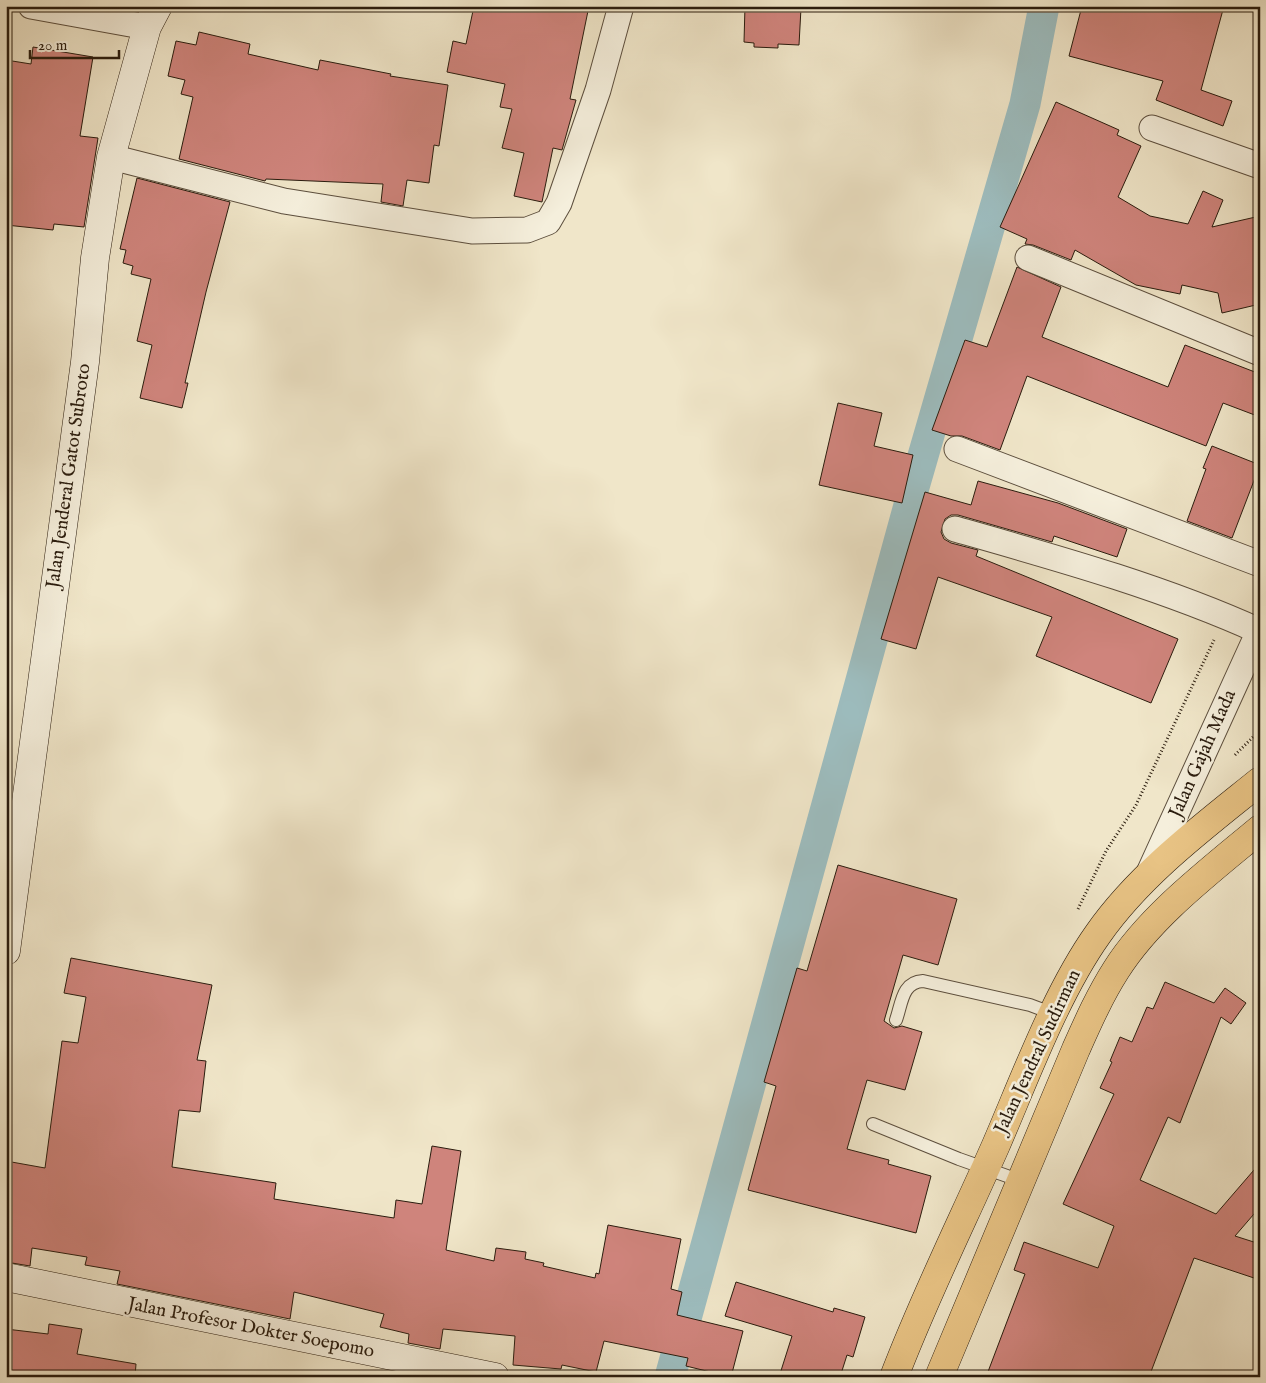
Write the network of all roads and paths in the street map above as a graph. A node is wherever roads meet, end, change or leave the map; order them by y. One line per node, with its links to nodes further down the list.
1 (31, 6): 3 (street)
2 (621, 6): 5 (street)
3 (153, 17): 5 (main road, Jalan Jenderal Gatot Subroto)
4 (1152, 128): 6 (street)
5 (111, 157): 18 (main road, Jalan Jenderal Gatot Subroto)
6 (1260, 166)
7 (1028, 258): 8 (street)
8 (1260, 353)
9 (957, 449): 11 (street)
10 (955, 529): 12 (street)
11 (1260, 564)
12 (1259, 630): 17 (street, Jalan Gajah Mada)
13 (1260, 730): 14 (path)
14 (1234, 755)
15 (1260, 781): 17 (main road, Jalan Jendral Sudirman)
16 (1260, 830): 23 (main road, Jalan Jendral Sudirman)
17 (1146, 880): 19 (main road, Jalan Jendral Sudirman)
18 (6, 951)
19 (1054, 1014): 20 (lane); 22 (main road, Jalan Jendral Sudirman)
20 (896, 1020)
21 (873, 1124): 22 (lane)
22 (986, 1169): 23 (lane); 26 (main road, Jalan Jendral Sudirman)
23 (1021, 1181): 27 (main road, Jalan Jendral Sudirman)
24 (6, 1277): 25 (main road, Jalan Profesor Dokter Soepomo)
25 (496, 1377)
26 (894, 1377)
27 (939, 1377)

